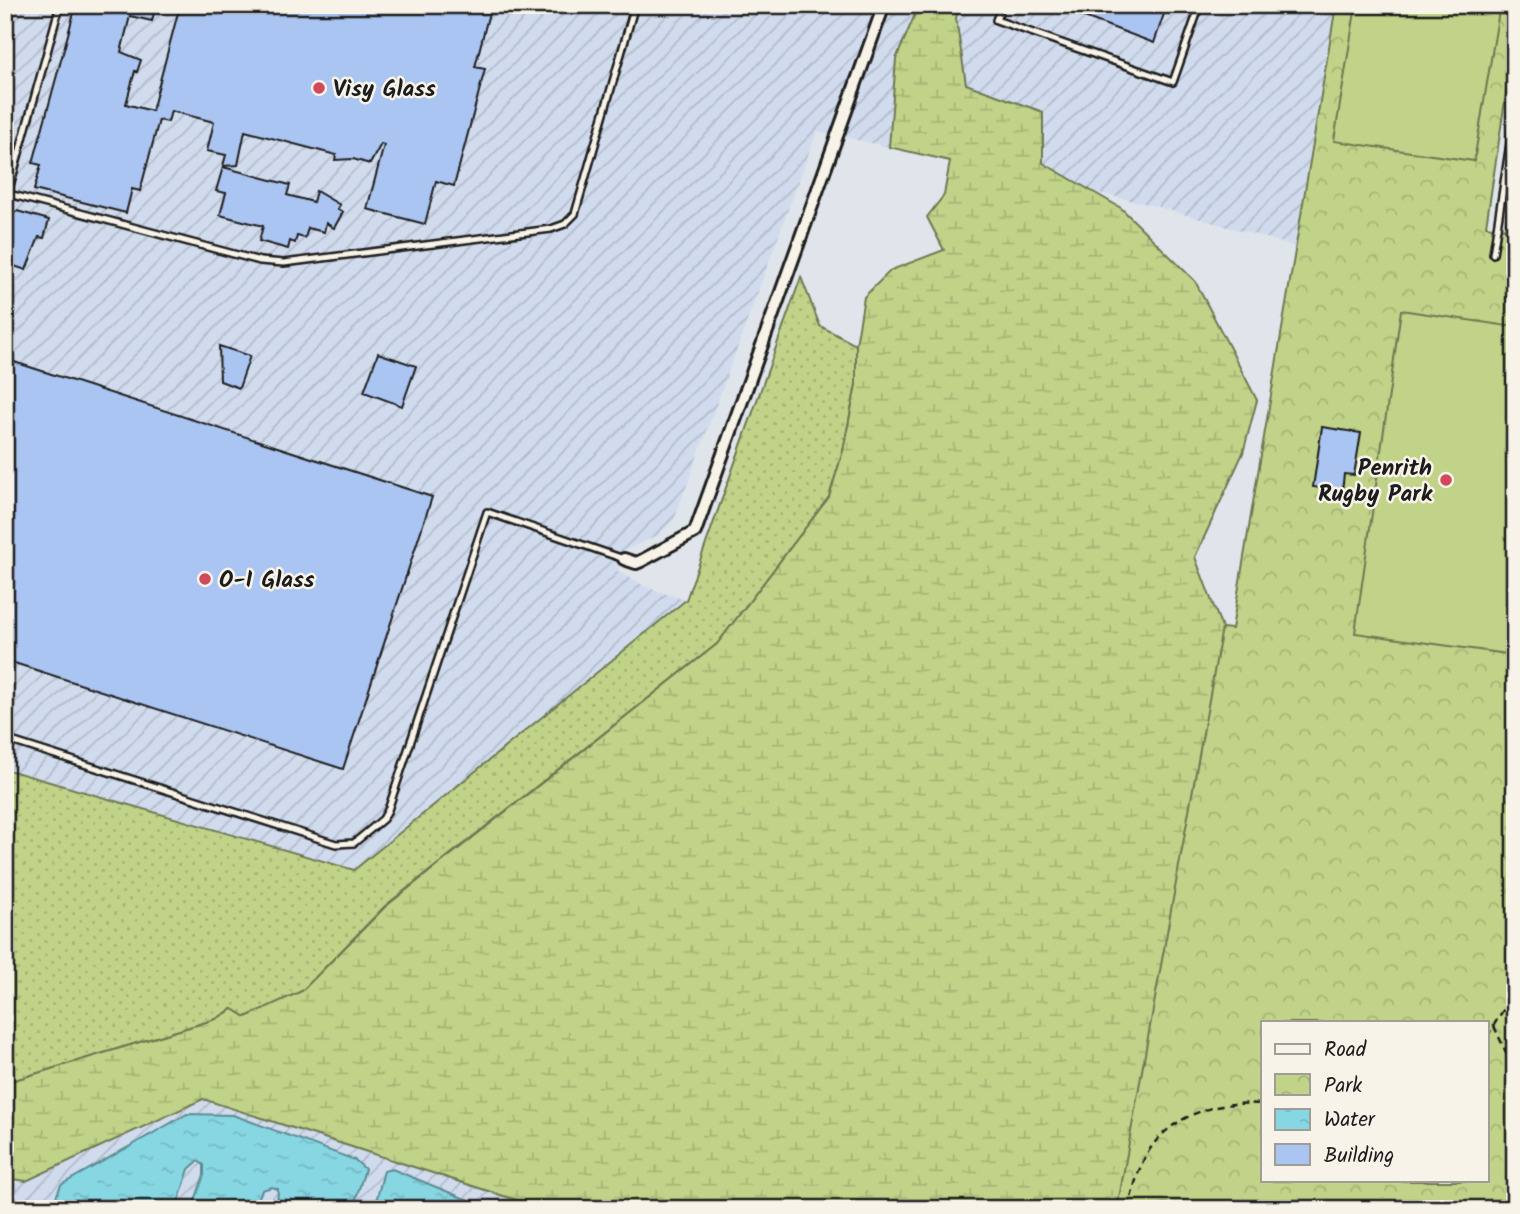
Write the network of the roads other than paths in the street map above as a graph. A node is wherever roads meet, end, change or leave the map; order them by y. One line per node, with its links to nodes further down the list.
1 (60, 5): 7 (lane)
2 (635, 5): 7 (lane)
3 (884, 5): 10 (street)
4 (1002, 5): 5 (lane)
5 (1200, 5)
6 (1515, 111): 9 (lane)
7 (9, 194): 8 (lane)
8 (5, 204)
9 (1493, 254)
10 (624, 559): 11 (lane)
11 (5, 739)

